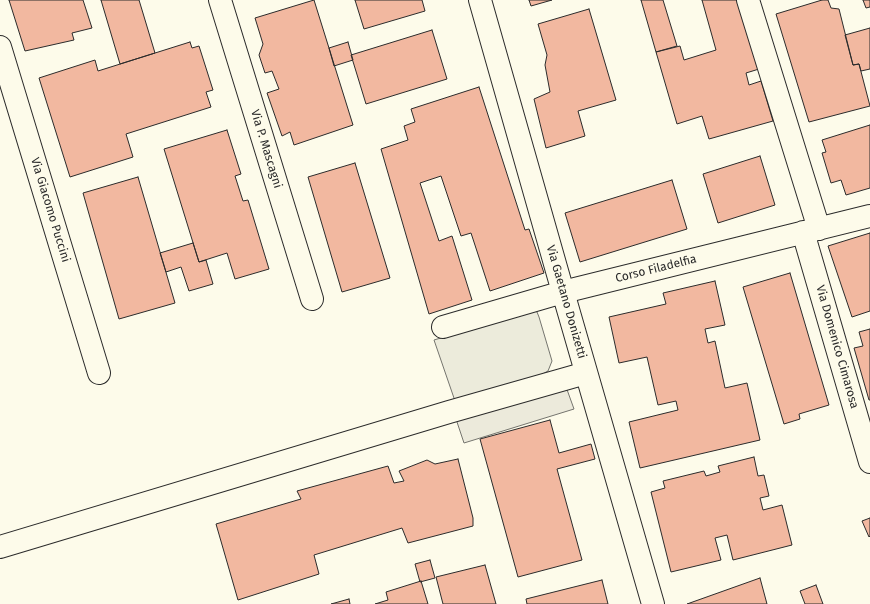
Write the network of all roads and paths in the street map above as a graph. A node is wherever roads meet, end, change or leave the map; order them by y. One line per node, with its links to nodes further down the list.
1 (220, 0): 8 (street, Via P. Mascagni)
2 (480, 0): 7 (street, Via Gaetano Donizetti)
3 (748, 0): 6 (street, Via Domenico Cimarosa)
4 (0, 47): 10 (street, Via Giacomo Puccini)
5 (870, 216): 6 (street, Corso Filadelfia)
6 (811, 230): 7 (street, Corso Filadelfia); 12 (street, Via Domenico Cimarosa)
7 (563, 292): 9 (street, Corso Filadelfia); 11 (street, Via Gaetano Donizetti)
8 (312, 299)
9 (443, 327)
10 (99, 373)
11 (586, 373): 13 (street); 14 (street, Via Gaetano Donizetti)
12 (870, 462)
13 (0, 547)
14 (654, 604)

